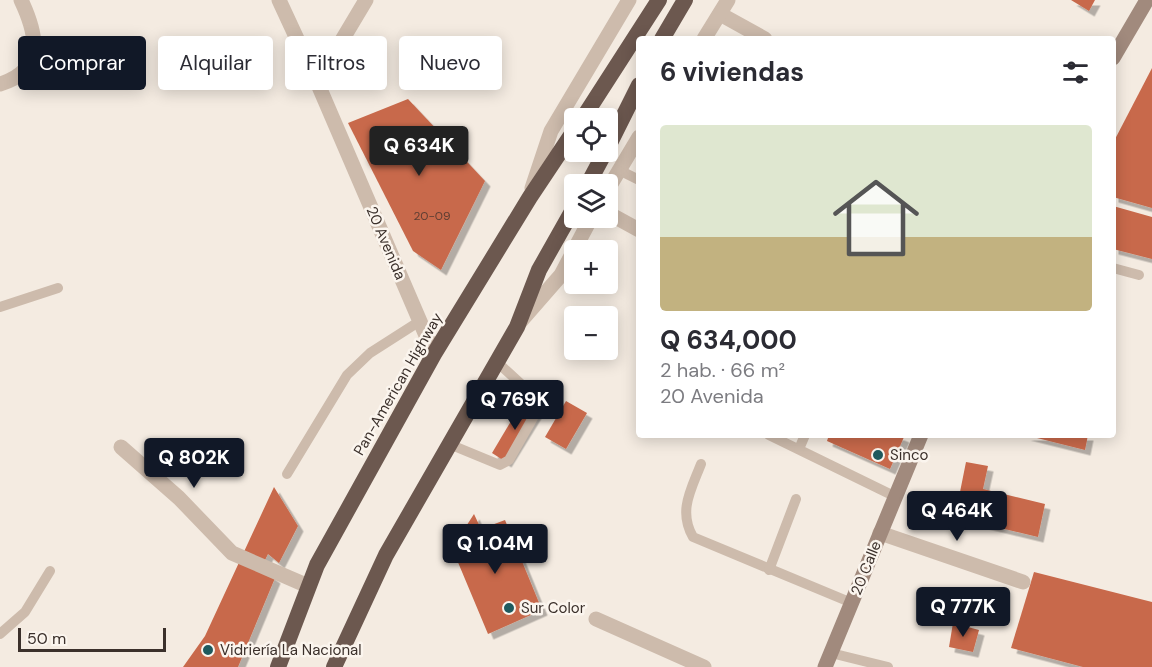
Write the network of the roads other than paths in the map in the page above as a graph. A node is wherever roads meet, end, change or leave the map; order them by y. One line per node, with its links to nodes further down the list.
1 (21, 0): 15 (street)
2 (279, 0): 9 (street, 20 Avenida)
3 (366, 0): 10 (street)
4 (629, 0): 25 (street)
5 (659, 0): 18 (highway)
6 (685, 0): 11 (highway)
7 (1147, 0): 14 (main road)
8 (724, 7): 12 (street); 13 (street)
9 (296, 36)
10 (344, 36)
11 (664, 36)
12 (706, 36)
13 (761, 36)
14 (1116, 53)
15 (0, 84)
16 (320, 90): 34 (street, 20 Avenida)
17 (636, 91): 19 (highway)
18 (589, 108)
19 (618, 127)
20 (636, 142): 22 (street)
21 (564, 146): 25 (highway, Pan-American Highway)
22 (619, 170): 23 (street); 24 (lane)
23 (617, 174)
24 (636, 178)
25 (530, 197): 36 (highway, Pan-American Highway)
26 (618, 219): 29 (street)
27 (564, 226): 35 (highway)
28 (586, 228): 35 (street)
29 (636, 229)
30 (1116, 269): 31 (lane)
31 (1139, 275)
32 (58, 288): 33 (lane)
33 (0, 307)
34 (420, 321): 36 (street, 20 Avenida); 45 (lane)
35 (516, 327): 37 (highway)
36 (434, 354): 52 (highway, Pan-American Highway)
37 (497, 362): 41 (highway); 41 (lane)
38 (775, 438): 43 (lane)
39 (804, 438): 43 (lane)
40 (920, 438): 46 (main road, 20 Calle)
41 (449, 444): 58 (highway)
42 (121, 447): 52 (street)
43 (799, 449): 46 (lane)
44 (701, 464): 50 (lane)
45 (287, 474)
46 (896, 497): 48 (main road, 20 Calle)
47 (796, 499): 50 (lane)
48 (880, 533): 51 (street); 53 (main road, 20 Calle)
49 (50, 570): 55 (lane)
50 (769, 570): 53 (lane)
51 (1023, 582)
52 (308, 586): 57 (highway, Pan-American Highway)
53 (852, 603): 56 (main road, 20 Calle)
54 (596, 619): 59 (street)
55 (0, 634)
56 (828, 660): 60 (lane)
57 (278, 667)
58 (334, 667)
59 (704, 667)
60 (888, 667)

